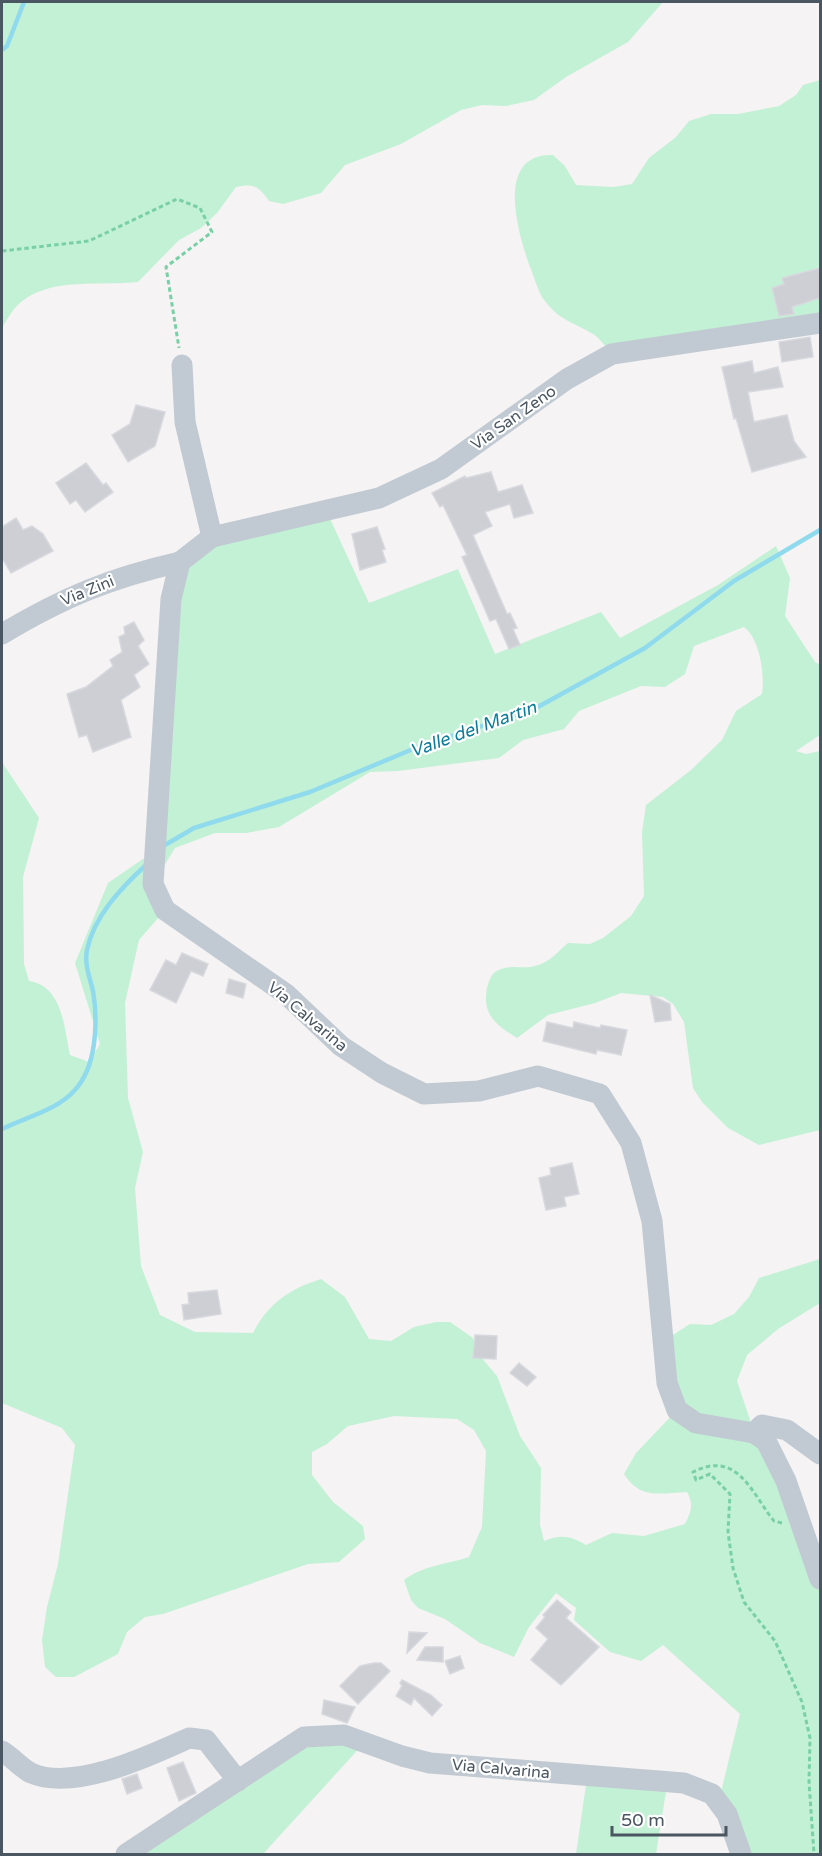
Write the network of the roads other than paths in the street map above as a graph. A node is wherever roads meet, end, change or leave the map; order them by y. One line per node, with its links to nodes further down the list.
1 (820, 323): 3 (street, Via San Zeno)
2 (182, 365): 3 (street)
3 (212, 537): 4 (street)
4 (180, 562): 5 (street, Via Zini); 6 (street, Via Calvarina)
5 (2, 634)
6 (754, 1432): 7 (street, Via Calvarina); 8 (street)
7 (820, 1454)
8 (820, 1579)
9 (2, 1751): 10 (street)
10 (238, 1781): 11 (street, Via Calvarina); 12 (street, Via Calvarina)
11 (126, 1854)
12 (741, 1854)

